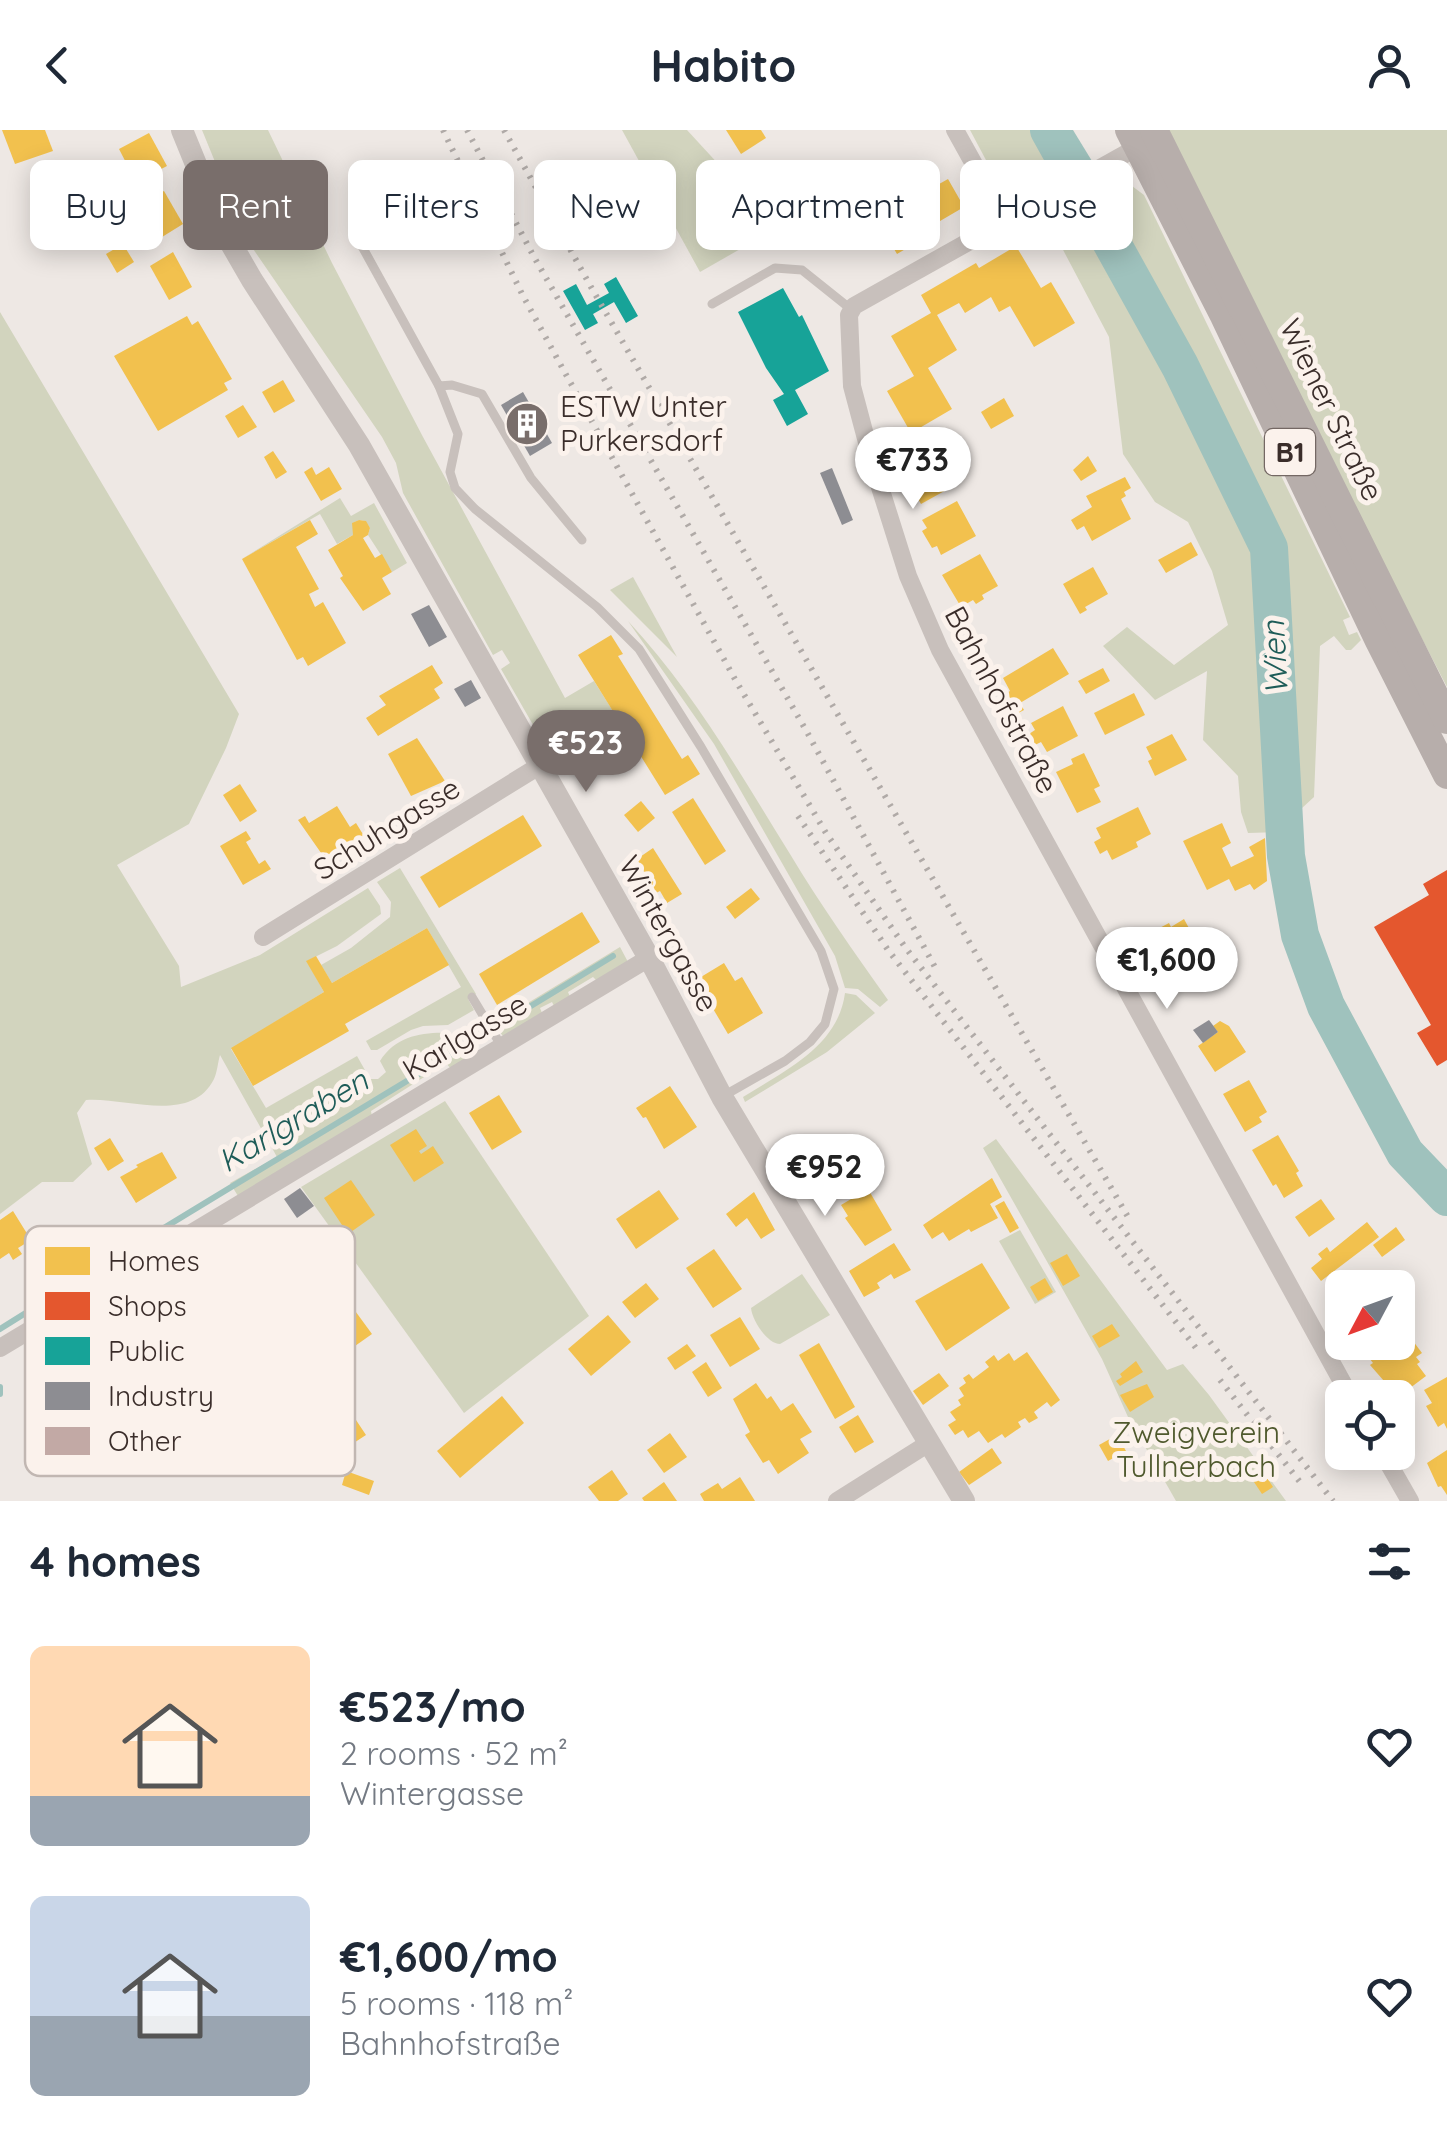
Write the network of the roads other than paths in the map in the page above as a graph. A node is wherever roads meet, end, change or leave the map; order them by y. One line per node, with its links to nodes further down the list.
1 (182, 130): 13 (street, Wintergasse)
2 (955, 130): 4 (street)
3 (1144, 136): 5 (street); 12 (main road, Wiener Straße / B1); 14 (main road, Wiener Straße / B1)
4 (971, 160)
5 (1110, 160)
6 (960, 245): 9 (street)
7 (364, 250): 10 (lane)
8 (712, 304): 9 (lane)
9 (852, 310): 23 (street, Bahnhofstraße)
10 (439, 386): 11 (lane); 19 (lane)
11 (582, 540)
12 (1447, 720)
13 (539, 766): 15 (street, Schuhgasse); 16 (street, Wintergasse)
14 (1447, 775)
15 (262, 937)
16 (649, 958): 18 (street, Karlgasse); 19 (street, Wintergasse)
17 (472, 997): 18 (lane)
18 (495, 1036): 20 (street, Karlgasse)
19 (722, 1097): 24 (street, Wintergasse)
20 (194, 1226)
21 (25, 1332): 22 (street, Karlgasse)
22 (0, 1348)
23 (1341, 1380)
24 (929, 1443): 26 (street); 27 (street, Wintergasse)
25 (1392, 1470): 28 (street)
26 (837, 1501)
27 (964, 1501)
28 (1410, 1501)

